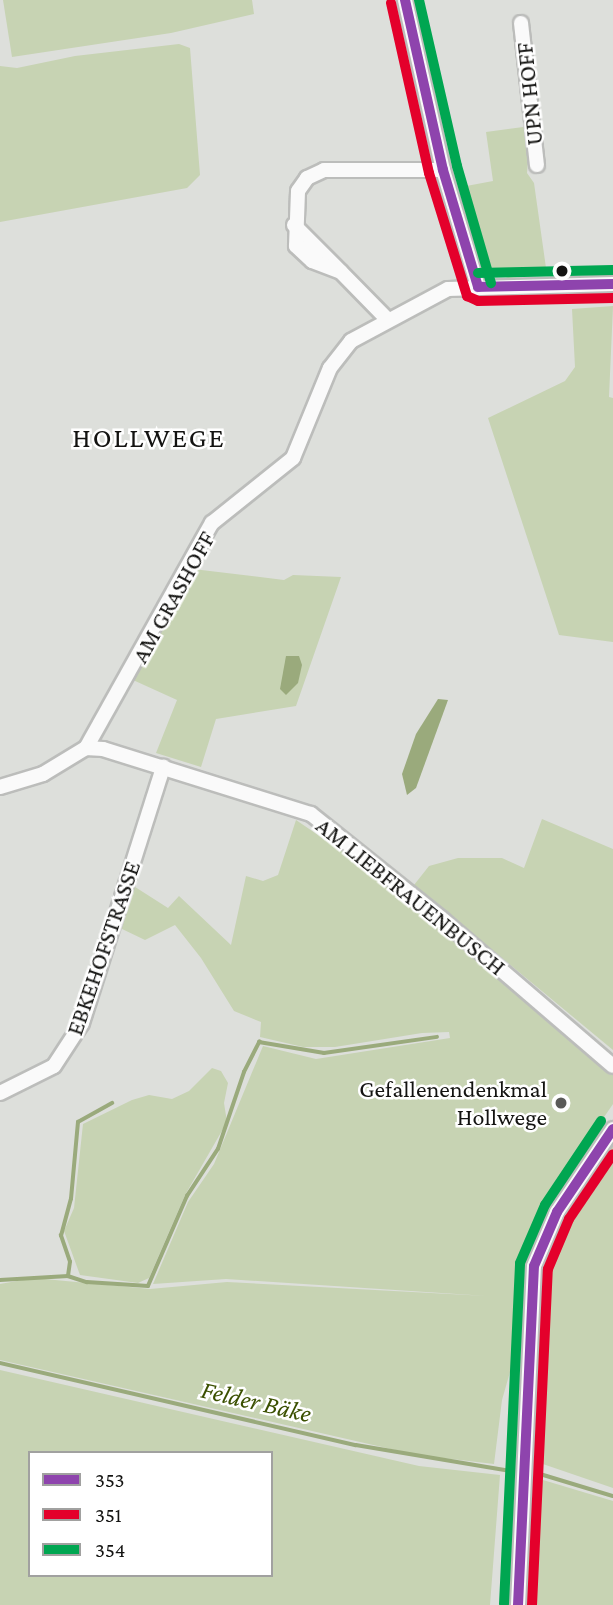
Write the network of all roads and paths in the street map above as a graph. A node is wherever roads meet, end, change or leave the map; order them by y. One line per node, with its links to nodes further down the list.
1 (405, 0): 4 (street)
2 (521, 23): 3 (street, UPN HOFF)
3 (537, 165)
4 (443, 170): 6 (street); 7 (street)
5 (613, 284): 6 (street, AM GRASHOFF)
6 (478, 287): 7 (street, AM GRASHOFF)
7 (387, 319): 8 (street, AM GRASHOFF)
8 (97, 732): 9 (street, AM GRASHOFF); 10 (street)
9 (86, 748): 10 (street, AM LIEBFRAUENBUSCH); 12 (street)
10 (103, 749): 11 (street, AM LIEBFRAUENBUSCH)
11 (163, 767): 13 (street, AM LIEBFRAUENBUSCH); 14 (street, EBKEHOFSTRASSE)
12 (0, 788)
13 (613, 1066)
14 (0, 1093)
15 (613, 1129): 16 (street)
16 (518, 1605)

